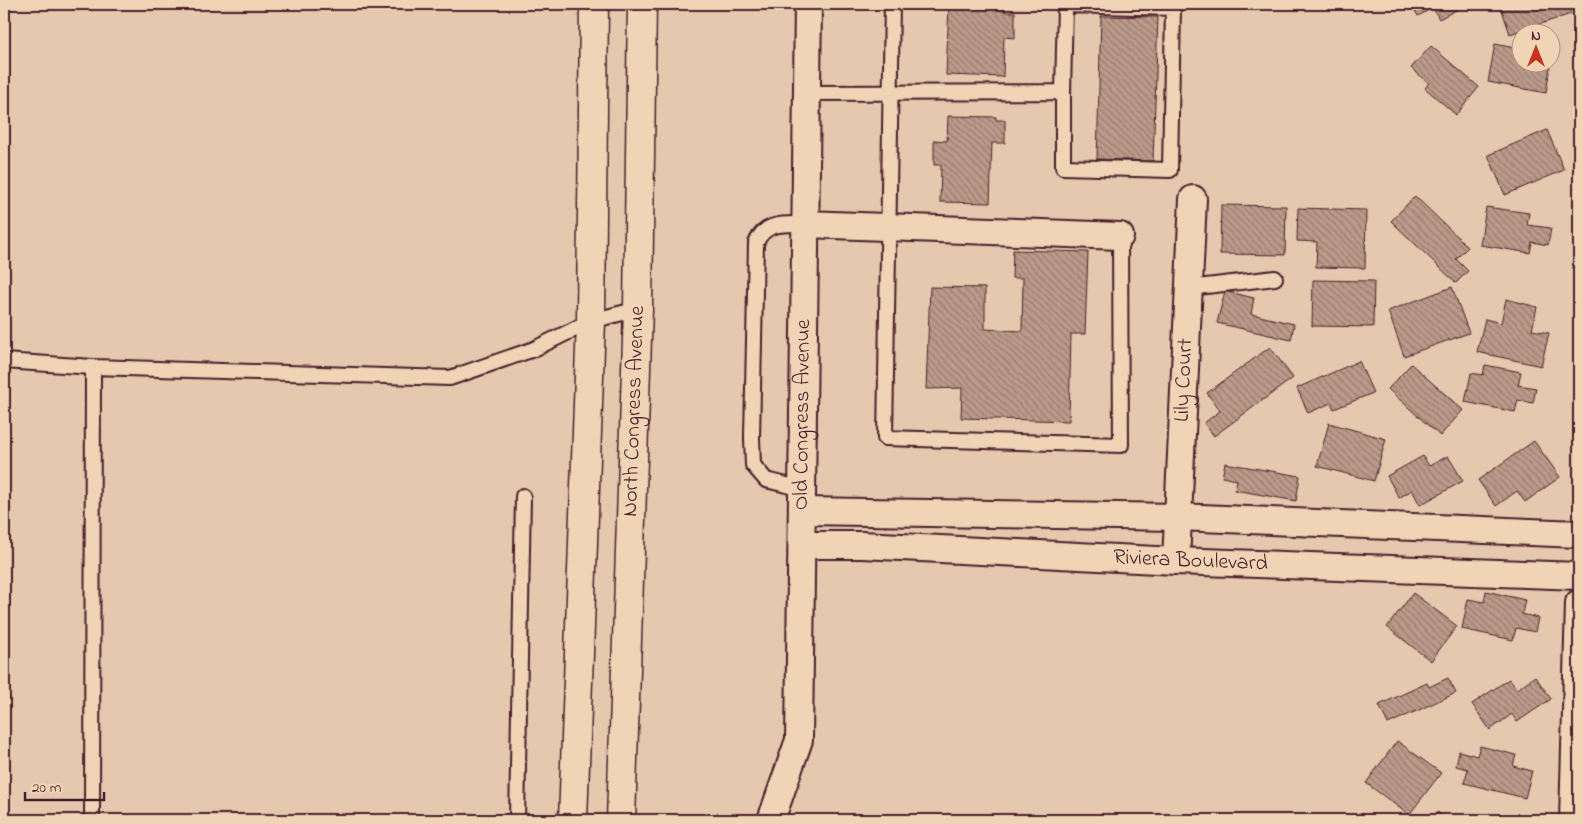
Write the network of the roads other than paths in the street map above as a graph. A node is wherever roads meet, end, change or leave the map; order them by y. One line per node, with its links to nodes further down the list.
1 (594, 4): 15 (street)
2 (642, 4): 14 (street, North Congress Avenue)
3 (808, 4): 6 (street, Old Congress Avenue)
4 (892, 4): 7 (lane)
5 (1063, 92): 5 (lane); 7 (lane)
6 (807, 93): 7 (lane); 9 (street, Old Congress Avenue)
7 (890, 93): 10 (lane)
8 (1193, 199): 13 (street, Lily Court)
9 (806, 224): 10 (street); 19 (street, Old Congress Avenue); 19 (lane)
10 (887, 227): 11 (street); 11 (lane)
11 (1120, 236)
12 (1276, 278): 13 (lane)
13 (1189, 288): 20 (street, Lily Court)
14 (638, 309): 15 (lane); 29 (street, North Congress Avenue)
15 (591, 321): 17 (lane); 28 (street)
16 (4, 361): 17 (lane)
17 (93, 367): 26 (lane)
18 (523, 496): 27 (lane)
19 (803, 500): 20 (street, Riviera Boulevard); 22 (street, Old Congress Avenue)
20 (1178, 517): 21 (street, Riviera Boulevard); 23 (street, Lily Court)
21 (1579, 534)
22 (802, 545): 23 (street, Riviera Boulevard); 30 (street, Old Congress Avenue)
23 (1176, 561): 24 (street, Riviera Boulevard)
24 (1579, 576)
25 (1579, 603): 31 (street)
26 (92, 820)
27 (517, 820)
28 (573, 820)
29 (621, 820)
30 (771, 820)
31 (1573, 820)

